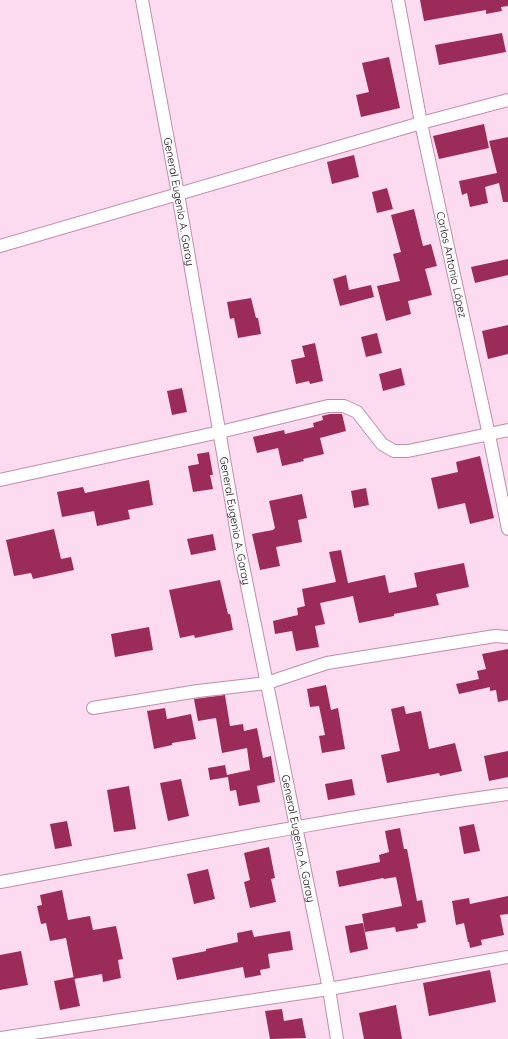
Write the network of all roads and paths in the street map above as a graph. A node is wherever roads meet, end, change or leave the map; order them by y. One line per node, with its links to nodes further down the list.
1 (142, 0): 5 (street, General Eugenio A. Garay)
2 (398, 0): 4 (street, Carlos Antonio López)
3 (508, 100): 4 (street)
4 (421, 123): 5 (street); 9 (street, Carlos Antonio López)
5 (178, 194): 6 (street); 8 (street, General Eugenio A. Garay)
6 (0, 246)
7 (508, 430): 9 (street)
8 (220, 432): 9 (street); 10 (street); 13 (street, General Eugenio A. Garay)
9 (489, 435): 11 (street, Carlos Antonio López)
10 (0, 480)
11 (508, 528)
12 (508, 637): 13 (street)
13 (267, 683): 14 (street); 16 (street, General Eugenio A. Garay)
14 (93, 708)
15 (508, 794): 16 (street)
16 (296, 828): 17 (street); 19 (street, General Eugenio A. Garay)
17 (0, 882)
18 (508, 957): 19 (street)
19 (329, 989): 20 (street); 21 (street, General Eugenio A. Garay)
20 (0, 1038)
21 (337, 1039)

